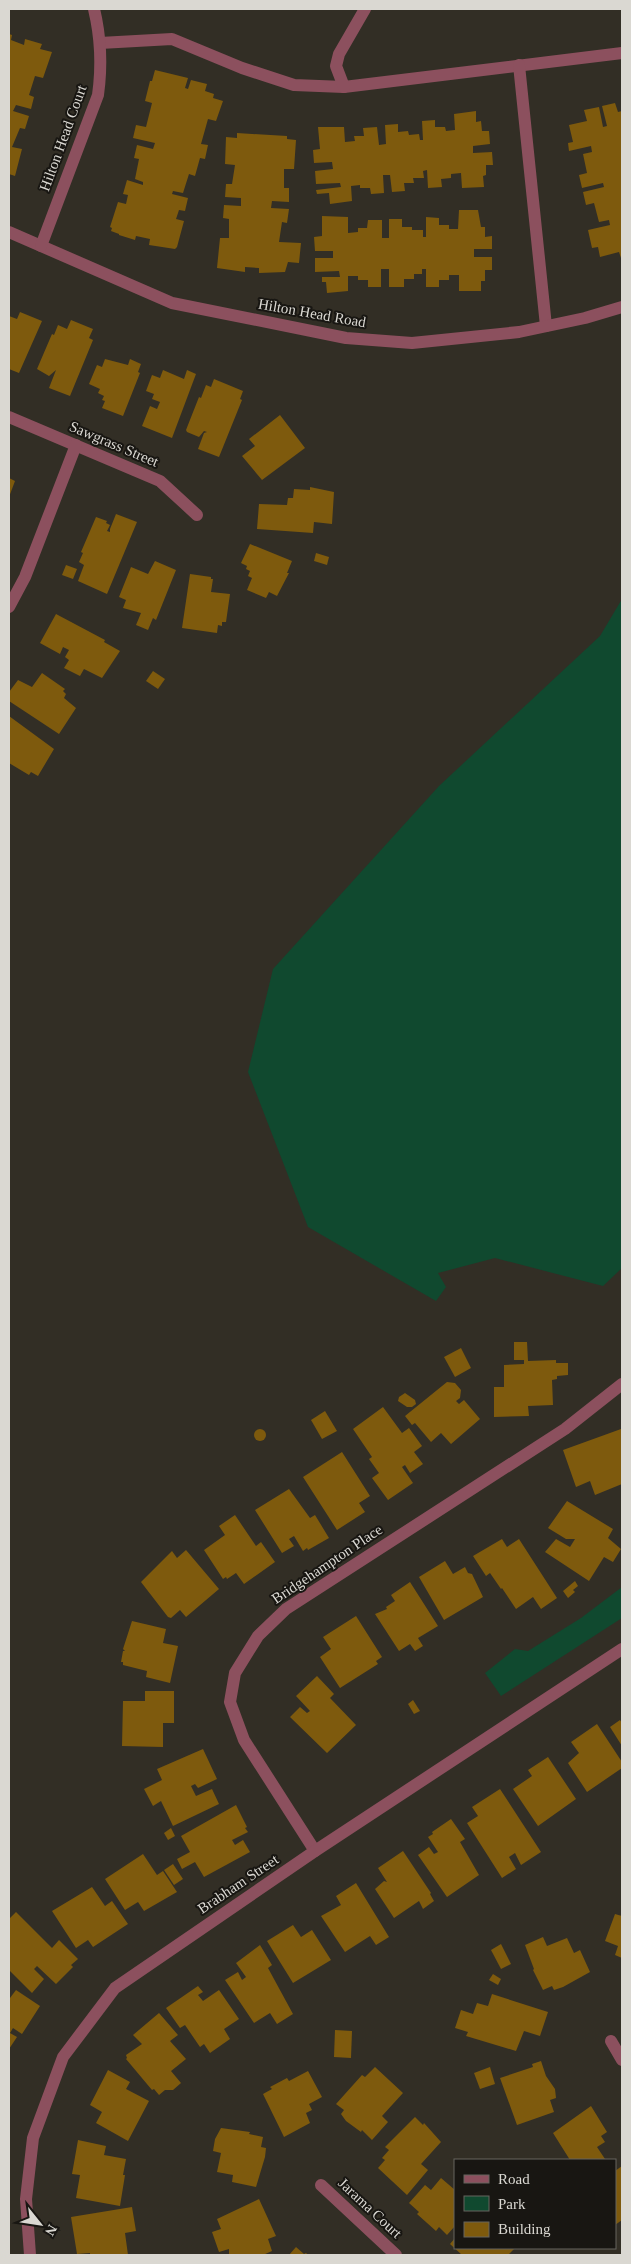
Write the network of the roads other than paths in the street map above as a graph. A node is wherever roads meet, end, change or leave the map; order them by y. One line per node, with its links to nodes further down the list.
1 (94, 9): 3 (street, Hilton Head Court)
2 (365, 9): 6 (street)
3 (100, 43): 6 (street); 8 (street, Hilton Head Court)
4 (622, 53): 5 (street)
5 (519, 65): 6 (street); 10 (street)
6 (344, 87)
7 (9, 232): 8 (street, Hilton Head Road)
8 (41, 246): 10 (street, Hilton Head Road)
9 (622, 307): 10 (street, Hilton Head Road)
10 (546, 326)
11 (9, 417): 12 (street, Sawgrass Street)
12 (76, 445): 13 (street, Sawgrass Street); 14 (street)
13 (197, 516)
14 (9, 607)
15 (622, 1384): 17 (street, Bridgehampton Place)
16 (622, 1649): 17 (street, Brabham Street)
17 (315, 1851): 21 (street, Brabham Street)
18 (611, 2041): 19 (street)
19 (622, 2060)
20 (322, 2185): 22 (street, Jarama Court)
21 (30, 2255)
22 (396, 2255)

